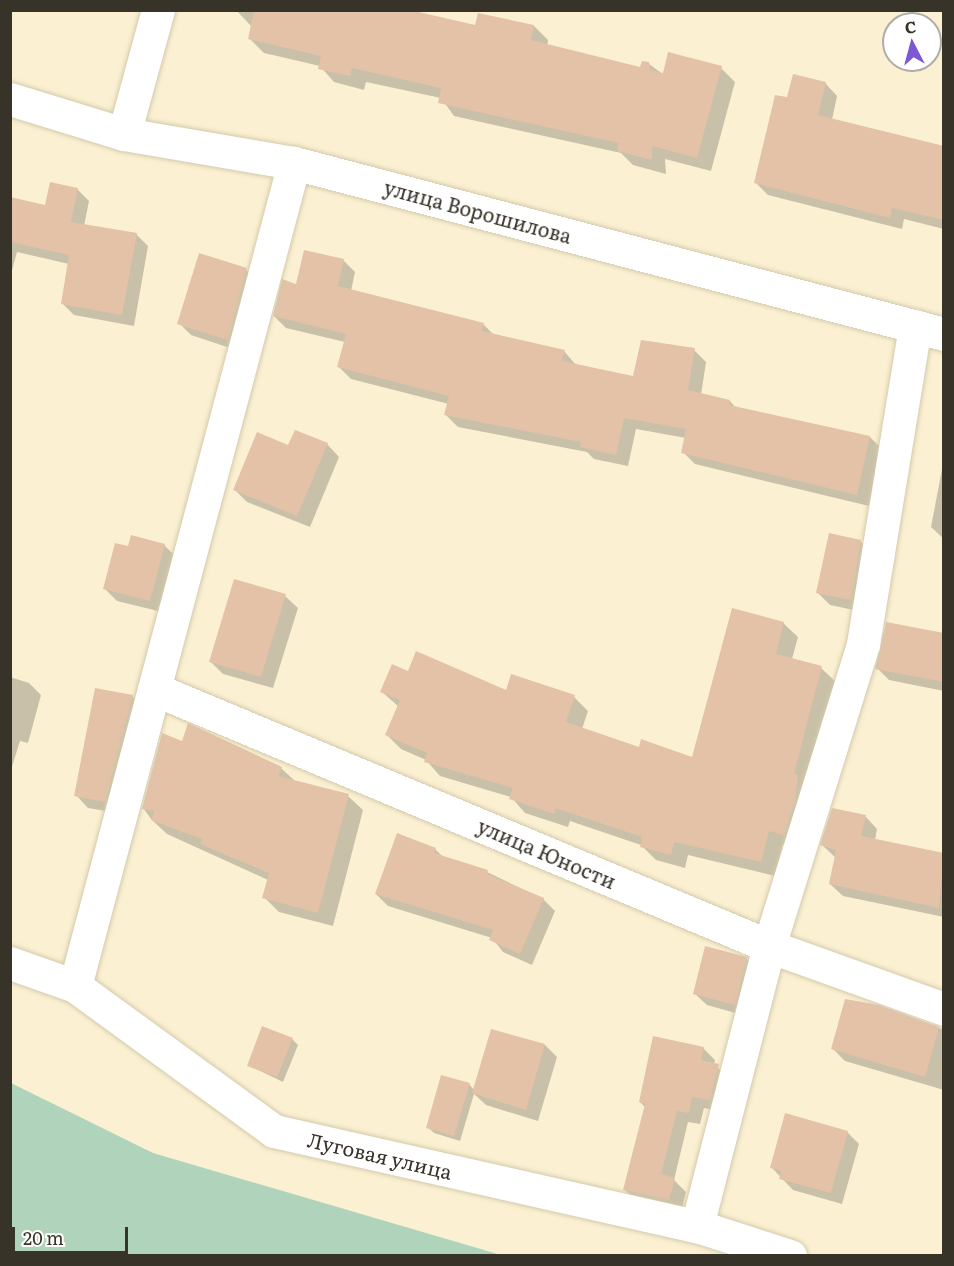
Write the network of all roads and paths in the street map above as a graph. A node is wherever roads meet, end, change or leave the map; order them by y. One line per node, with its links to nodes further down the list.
1 (158, 10): 3 (street)
2 (10, 99): 3 (street, улица Ворошилова)
3 (124, 134): 4 (street, улица Ворошилова)
4 (294, 163): 5 (street, улица Ворошилова); 6 (street)
5 (929, 330): 7 (street)
6 (154, 689): 7 (street, улица Юности); 9 (street)
7 (769, 946): 10 (street, улица Юности); 11 (street)
8 (10, 963): 9 (street, Луговая улица)
9 (75, 986): 11 (street, Луговая улица)
10 (944, 1009)
11 (697, 1226): 12 (street, Луговая улица)
12 (790, 1256)

